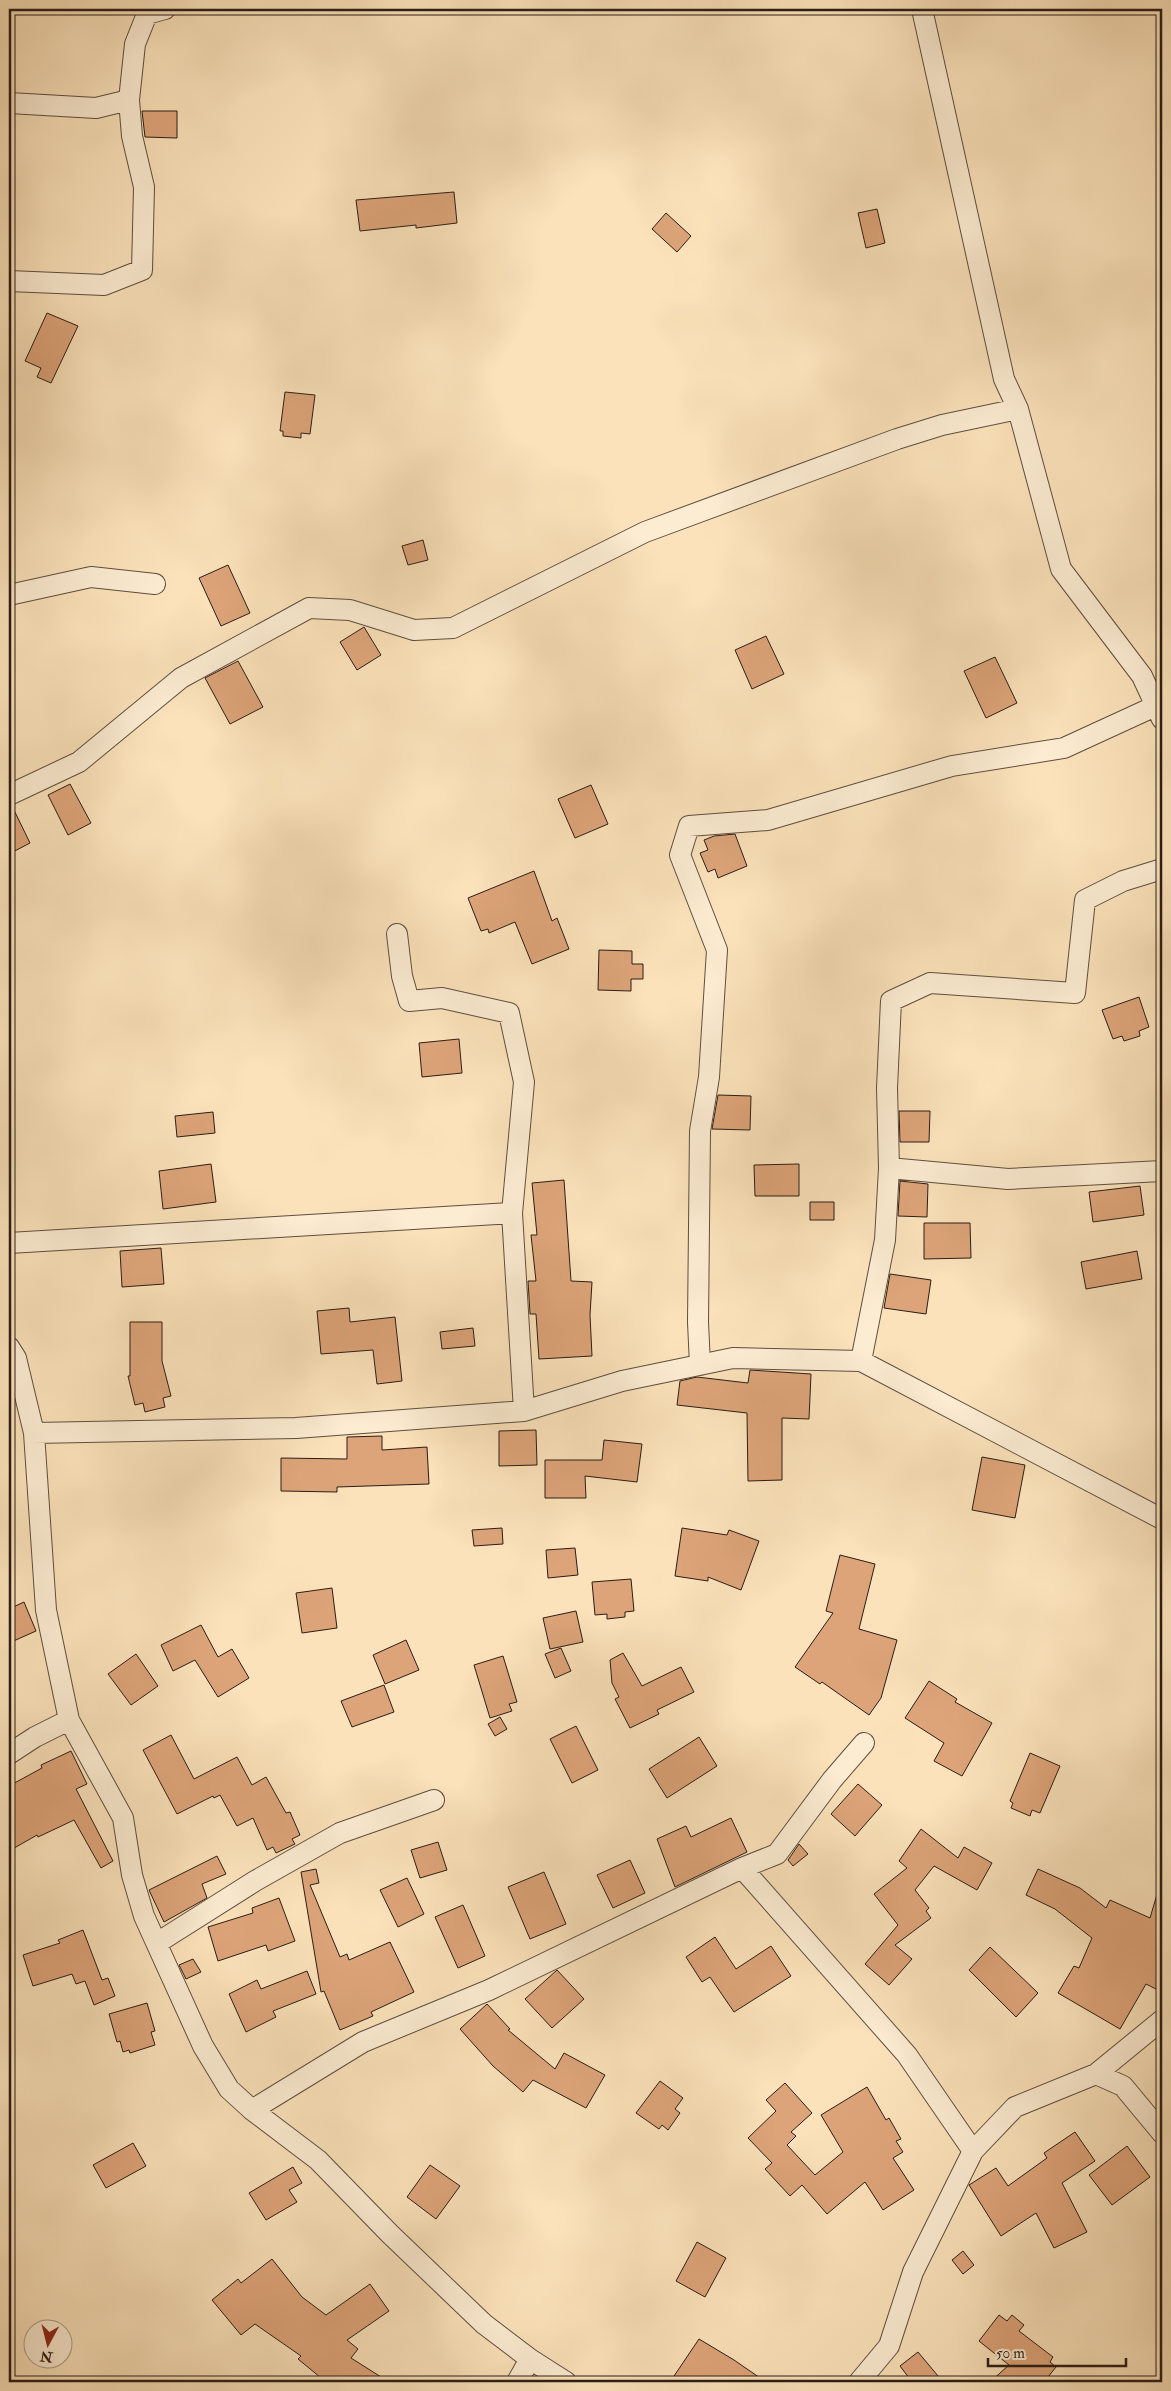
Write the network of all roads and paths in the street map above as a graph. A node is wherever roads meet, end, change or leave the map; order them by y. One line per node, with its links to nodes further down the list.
1 (165, 9): 3 (street)
2 (922, 9): 6 (street)
3 (129, 100): 4 (street); 5 (street)
4 (9, 103)
5 (9, 281)
6 (1018, 409): 9 (street); 10 (street)
7 (155, 584): 8 (street)
8 (9, 595)
9 (1160, 709): 19 (street)
10 (9, 795)
11 (1162, 869): 13 (street)
12 (397, 934): 15 (street)
13 (889, 1168): 14 (street); 18 (street)
14 (1162, 1171)
15 (512, 1213): 16 (street); 20 (street)
16 (9, 1243)
17 (9, 1346): 21 (street)
18 (861, 1361): 19 (street); 22 (street)
19 (700, 1365): 20 (street)
20 (524, 1411): 21 (street)
21 (34, 1433): 23 (street)
22 (1162, 1520)
23 (69, 1720): 25 (street); 28 (street)
24 (864, 1743): 27 (street)
25 (9, 1754)
26 (434, 1800): 28 (street)
27 (742, 1868): 31 (street); 33 (street)
28 (157, 1943): 31 (street)
29 (1162, 2020): 30 (street)
30 (1096, 2074): 32 (street); 33 (street)
31 (252, 2110): 34 (street)
32 (1162, 2133)
33 (973, 2151): 37 (street)
34 (530, 2359): 35 (street); 36 (street)
35 (517, 2382)
36 (566, 2382)
37 (859, 2382)

